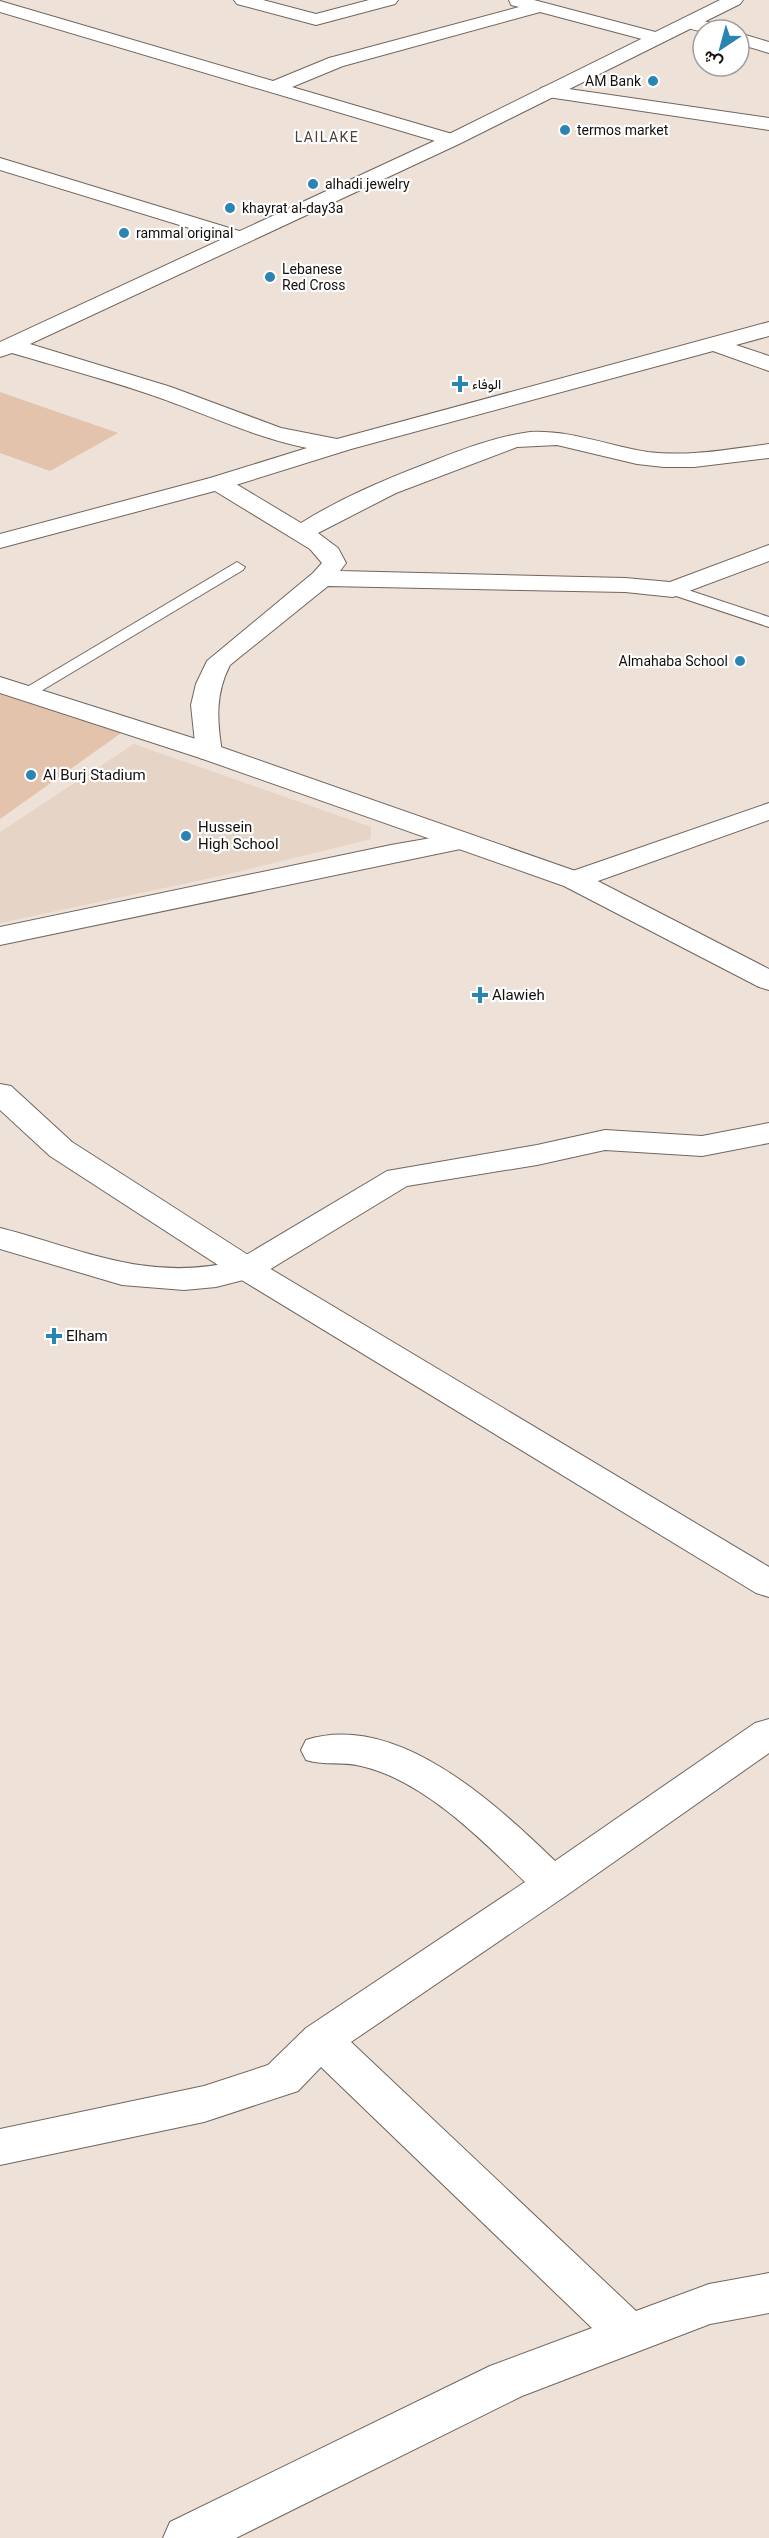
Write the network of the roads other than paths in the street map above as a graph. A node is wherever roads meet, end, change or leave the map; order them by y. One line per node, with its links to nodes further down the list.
1 (243, 0): 2 (street)
2 (389, 0)
3 (513, 0): 6 (street)
4 (734, 0): 7 (street)
5 (7, 4): 12 (street)
6 (536, 8): 9 (street); 12 (street)
7 (700, 18)
8 (691, 22): 9 (street)
9 (657, 38): 13 (street)
10 (751, 42): 11 (street)
11 (769, 48)
12 (273, 88): 15 (street)
13 (548, 92): 14 (street); 15 (street)
14 (769, 124)
15 (452, 140): 17 (street)
16 (0, 164): 17 (street)
17 (242, 238): 20 (street)
18 (769, 329): 19 (street)
19 (714, 344): 21 (street); 22 (street)
20 (3, 345): 22 (street)
21 (769, 364)
22 (343, 444): 24 (street)
23 (769, 451): 25 (street)
24 (218, 483): 25 (street); 26 (street)
25 (302, 533): 29 (street)
26 (0, 541)
27 (769, 552): 30 (street)
28 (237, 567): 32 (lane)
29 (322, 578): 30 (street); 33 (street)
30 (673, 590): 31 (lane)
31 (769, 622)
32 (12, 689): 33 (street)
33 (209, 752): 35 (street)
34 (769, 810): 36 (street)
35 (460, 841): 36 (street); 37 (street)
36 (574, 880): 38 (street)
37 (0, 936)
38 (769, 981)
39 (0, 1093): 42 (street)
40 (769, 1133): 42 (street)
41 (0, 1238): 42 (street)
42 (246, 1269): 43 (street)
43 (769, 1584)
44 (769, 1733): 46 (street)
45 (320, 1750): 46 (street)
46 (553, 1884): 47 (street)
47 (321, 2040): 48 (street); 50 (street)
48 (0, 2147)
49 (769, 2293): 50 (street)
50 (629, 2334): 51 (street)
51 (188, 2538)

